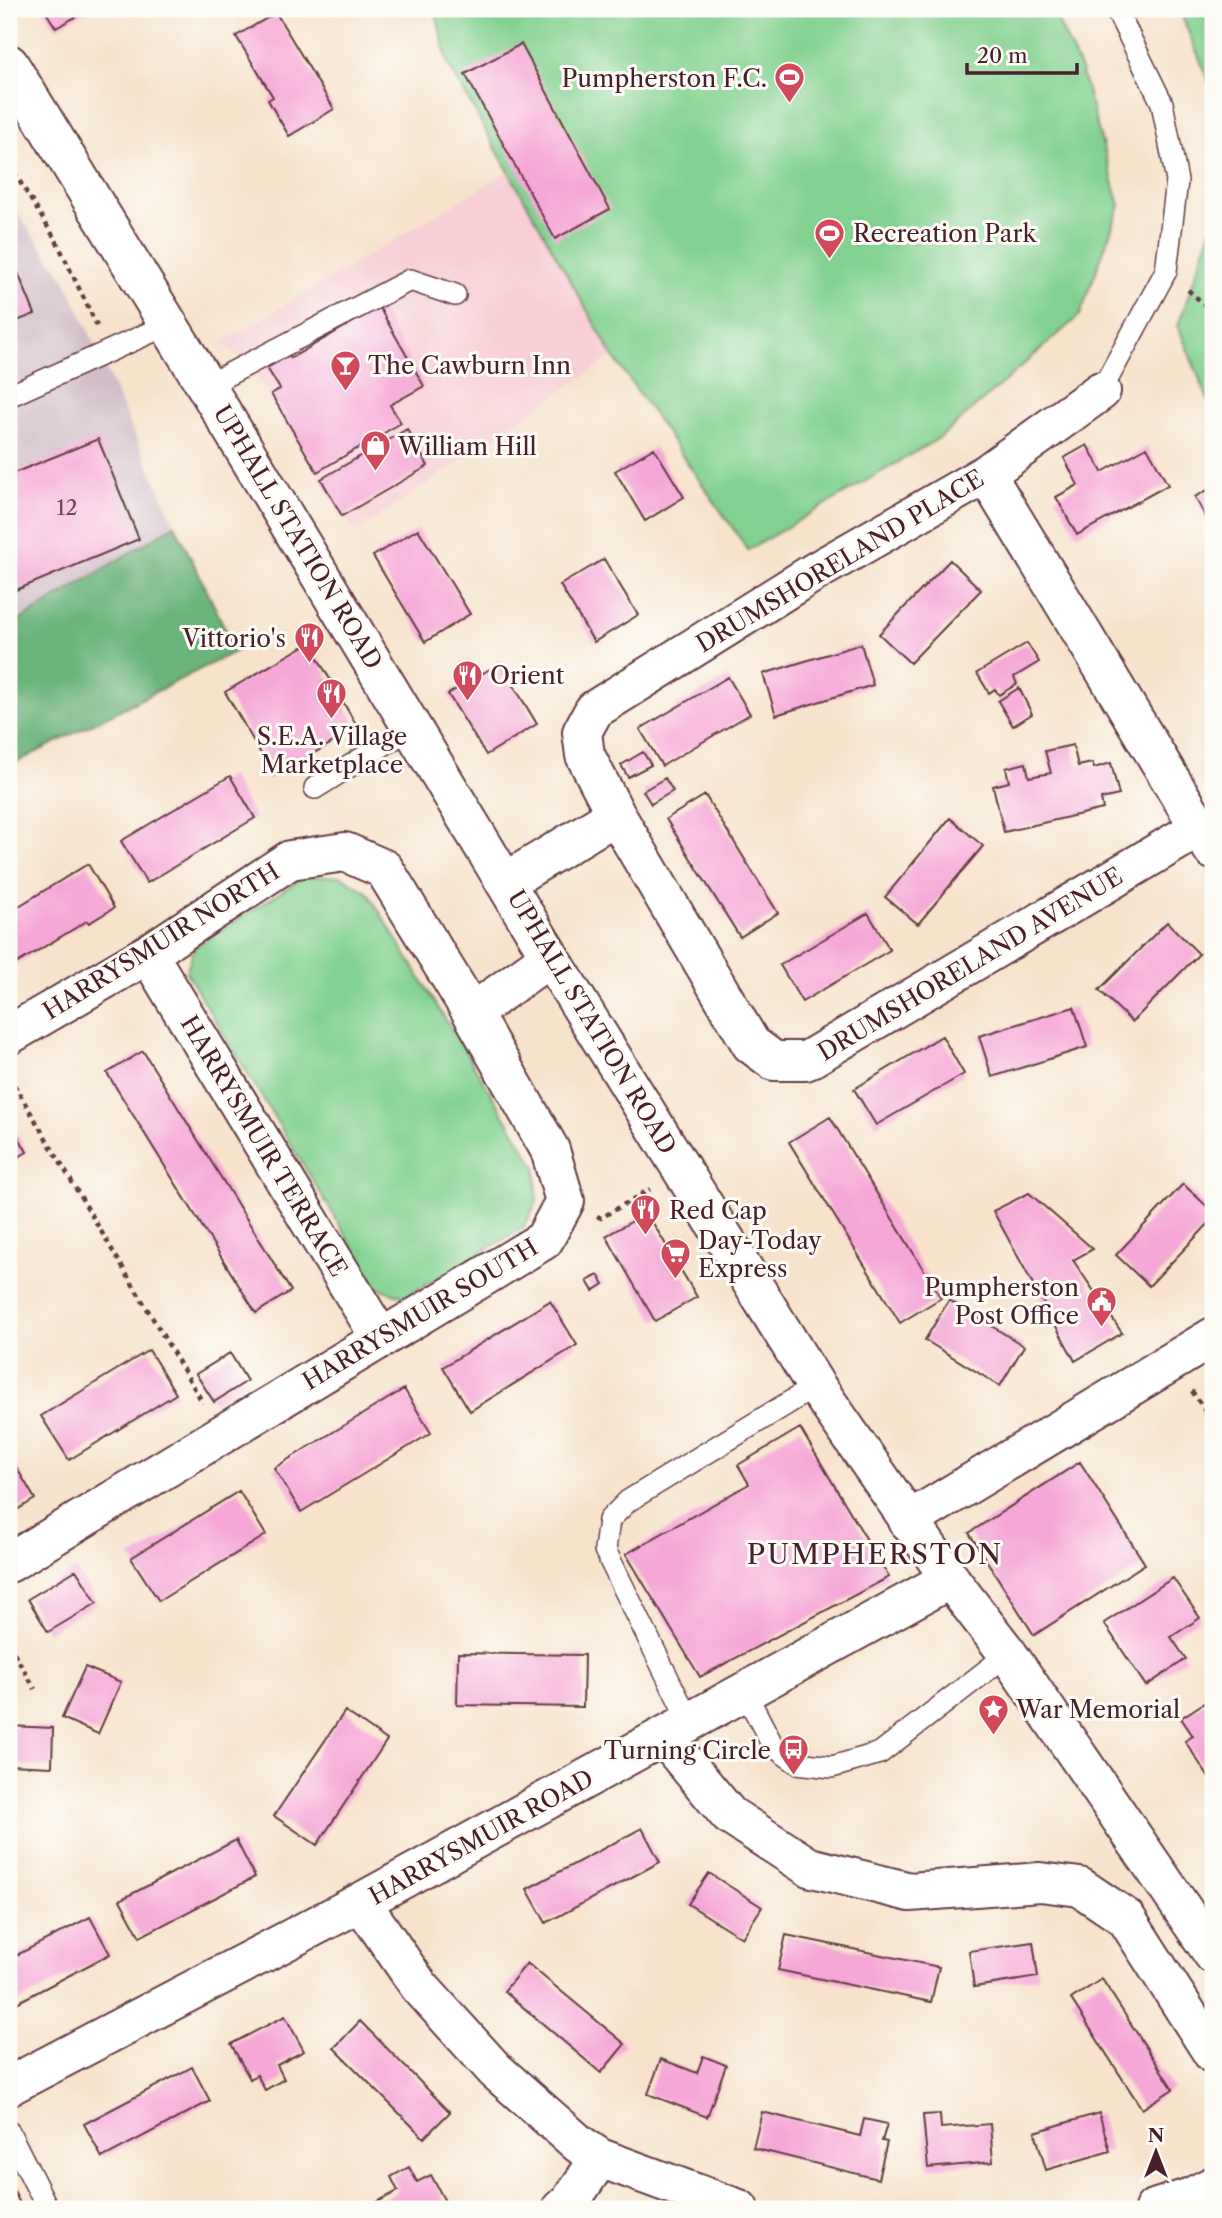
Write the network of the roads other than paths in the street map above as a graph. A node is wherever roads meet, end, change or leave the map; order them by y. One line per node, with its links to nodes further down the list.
1 (1116, 9): 6 (lane)
2 (9, 64): 4 (street, UPHALL STATION ROAD)
3 (455, 295): 5 (lane)
4 (167, 325): 5 (street, UPHALL STATION ROAD); 7 (lane)
5 (206, 386): 9 (street, UPHALL STATION ROAD)
6 (1101, 391): 8 (street, DRUMSHORELAND PLACE)
7 (9, 396)
8 (986, 474): 10 (street, DRUMSHORELAND PLACE); 13 (street)
9 (412, 727): 11 (lane); 14 (street, UPHALL STATION ROAD)
10 (582, 732): 12 (street, DRUMSHORELAND AVENUE)
11 (315, 788)
12 (616, 815): 13 (street, DRUMSHORELAND AVENUE); 14 (street)
13 (1206, 839)
14 (507, 881): 16 (street, UPHALL STATION ROAD)
15 (148, 954): 17 (street, HARRYSMUIR NORTH); 18 (street, HARRYSMUIR NORTH); 20 (street, HARRYSMUIR TERRACE)
16 (550, 957): 17 (street); 21 (street, UPHALL STATION ROAD)
17 (472, 1013): 20 (street, HARRYSMUIR SOUTH)
18 (9, 1035)
19 (1213, 1336): 22 (street)
20 (381, 1339): 23 (street, HARRYSMUIR SOUTH)
21 (816, 1386): 22 (street, UPHALL STATION ROAD); 27 (lane)
22 (908, 1521): 24 (street, UPHALL STATION ROAD)
23 (9, 1563)
24 (950, 1580): 25 (street, UPHALL STATION ROAD); 26 (street, HARRYSMUIR ROAD)
25 (1008, 1654): 26 (lane); 29 (street, UPHALL STATION ROAD)
26 (745, 1692): 27 (street, HARRYSMUIR ROAD)
27 (677, 1730): 28 (street, HARRYSMUIR ROAD); 30 (street)
28 (361, 1902): 31 (street, HARRYSMUIR ROAD); 33 (street)
29 (1213, 1954)
30 (1213, 2054)
31 (9, 2086)
32 (9, 2133): 35 (lane)
33 (600, 2158): 36 (street); 37 (street)
34 (1213, 2186): 38 (street)
35 (48, 2209)
36 (561, 2209)
37 (738, 2209)
38 (1154, 2209)

